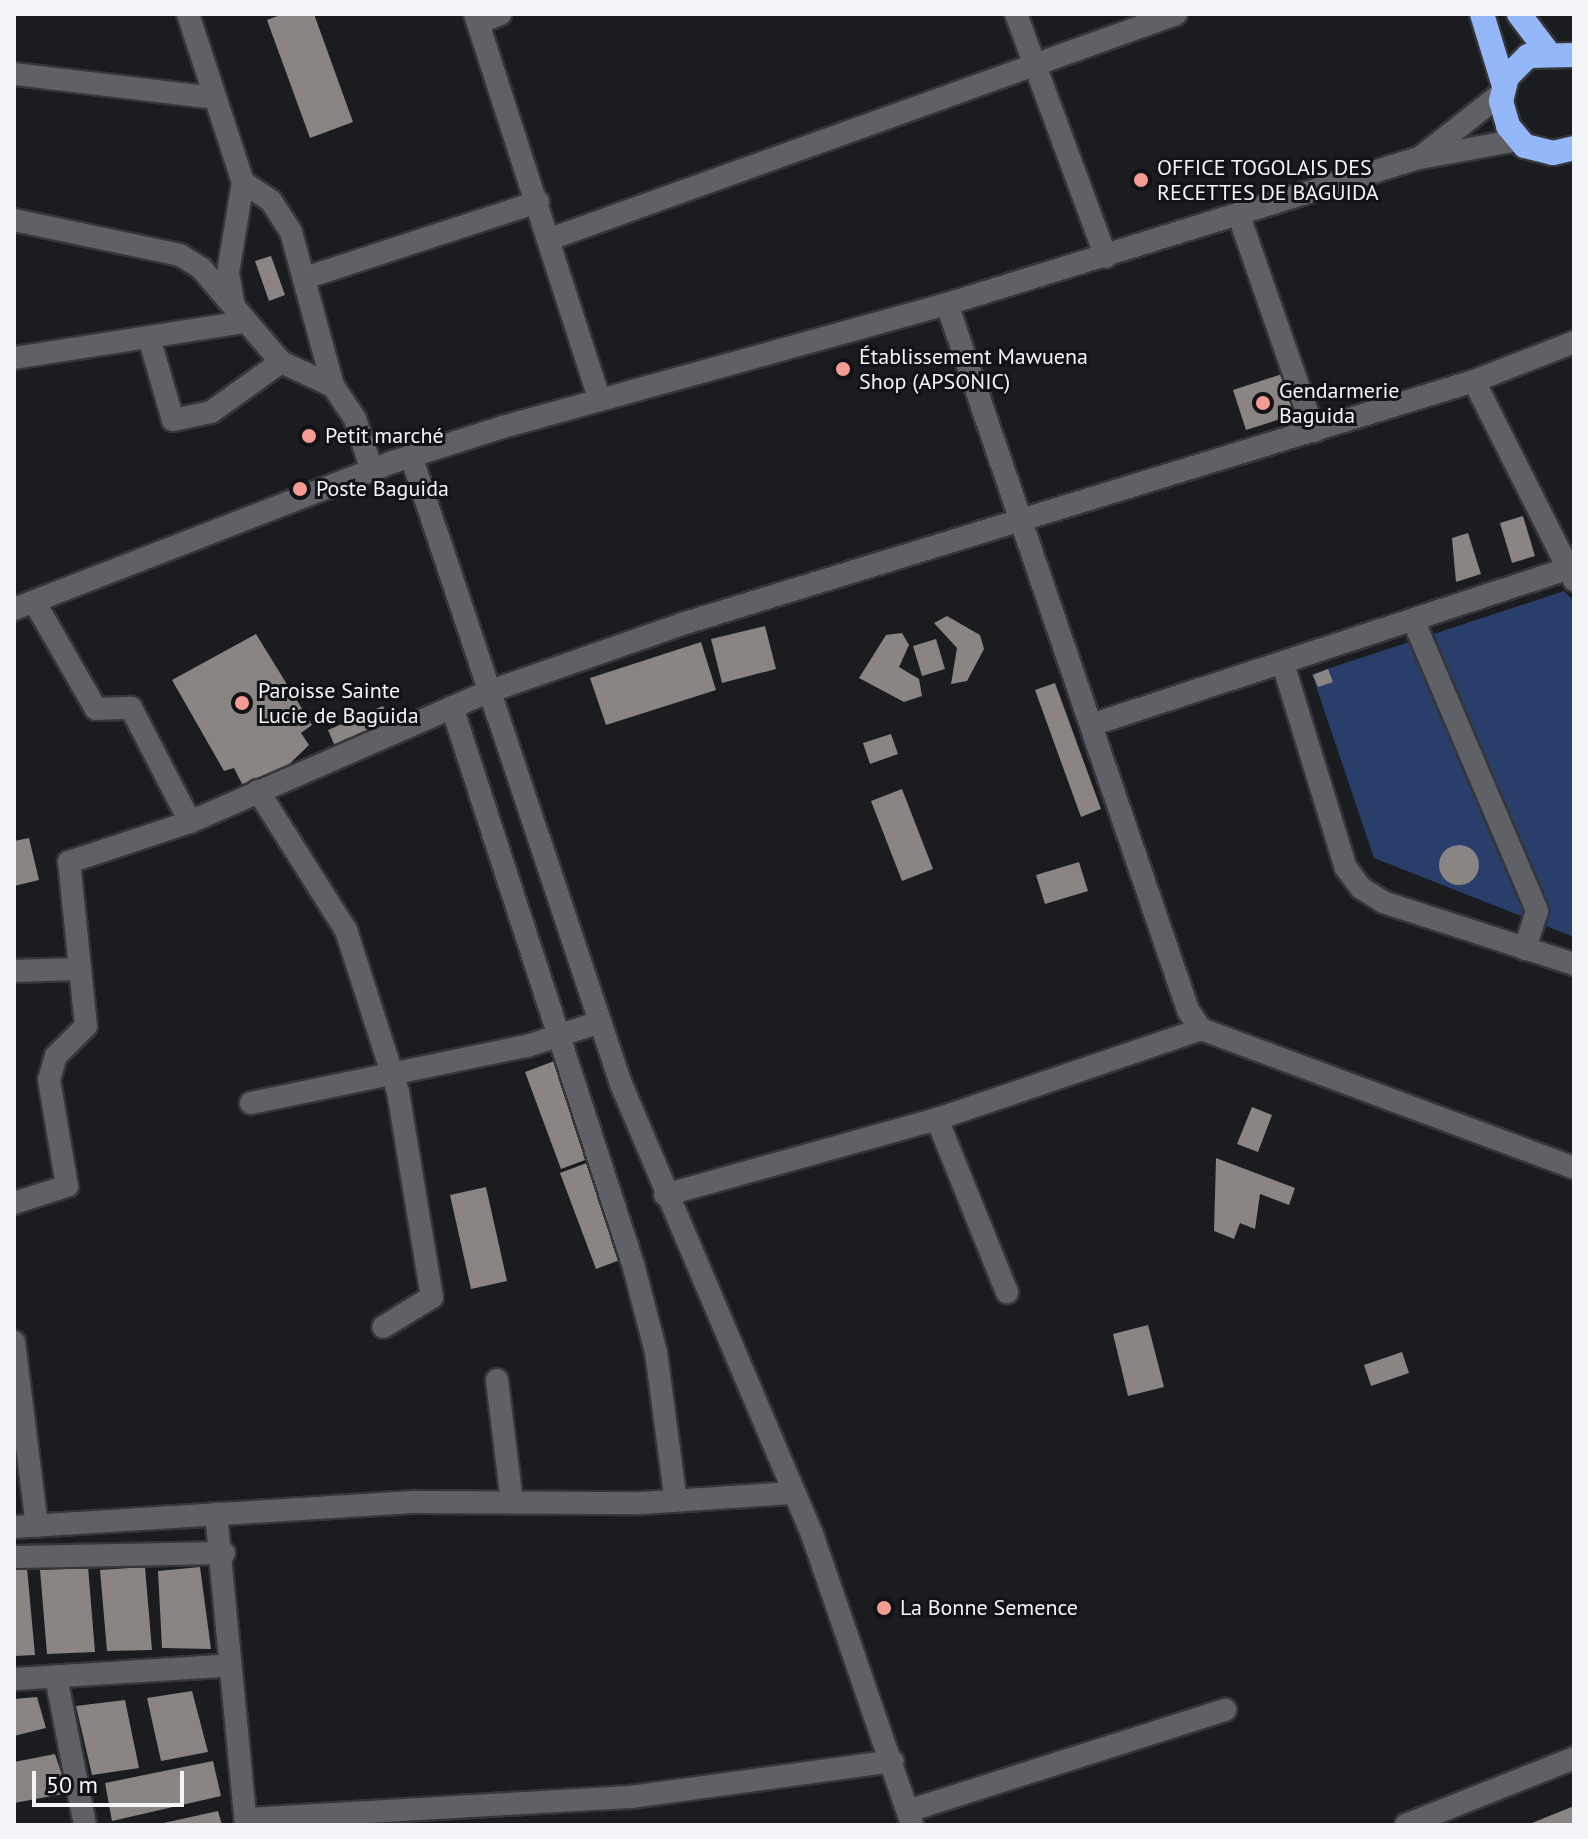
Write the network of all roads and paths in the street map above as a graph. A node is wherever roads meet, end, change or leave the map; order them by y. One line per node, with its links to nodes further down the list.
1 (188, 14): 13 (street)
2 (500, 14): 7 (street)
3 (1016, 14): 10 (street)
4 (1176, 14): 10 (street)
5 (1482, 14): 12 (highway)
6 (1519, 14): 8 (highway)
7 (476, 18): 20 (street)
8 (1547, 51): 9 (highway); 12 (highway)
9 (1574, 55)
10 (1035, 67): 23 (street); 24 (street)
11 (14, 74): 13 (street)
12 (1503, 90): 14 (highway); 17 (street)
13 (214, 98): 19 (street)
14 (1518, 140): 16 (highway); 17 (street)
15 (1574, 148): 16 (highway)
16 (1543, 153): 18 (highway)
17 (1420, 158): 21 (street)
18 (1574, 169)
19 (243, 182): 25 (street); 27 (street)
20 (538, 202): 23 (street); 25 (street)
21 (1239, 216): 24 (street); 35 (street)
22 (14, 220): 27 (street)
23 (550, 239): 34 (street)
24 (1106, 257): 26 (street)
25 (308, 277): 33 (street)
26 (947, 304): 34 (street); 38 (street)
27 (239, 316): 28 (street); 31 (street)
28 (150, 341): 30 (street); 31 (street)
29 (1574, 342): 32 (street)
30 (14, 358)
31 (281, 362): 33 (street)
32 (1474, 381): 35 (street); 39 (street)
33 (333, 386): 37 (street)
34 (599, 399): 36 (street)
35 (1314, 431): 38 (street)
36 (411, 456): 37 (street); 43 (street)
37 (372, 471): 40 (street)
38 (1020, 521): 43 (street); 45 (street)
39 (1571, 575): 41 (street)
40 (25, 606): 47 (street)
41 (1414, 622): 42 (street); 48 (street)
42 (1284, 667): 45 (street); 48 (street)
43 (485, 693): 44 (street); 52 (street)
44 (452, 707): 46 (street); 54 (street)
45 (1091, 725): 53 (street)
46 (258, 791): 47 (street); 55 (street)
47 (190, 822): 50 (street)
48 (1525, 949): 49 (street)
49 (1574, 964)
50 (78, 969): 51 (street); 60 (street)
51 (14, 971)
52 (600, 1022): 54 (street); 59 (street)
53 (1201, 1029): 57 (street); 58 (street)
54 (564, 1034): 55 (street); 66 (street)
55 (392, 1072): 56 (street); 62 (street)
56 (251, 1103)
57 (937, 1119): 59 (street); 61 (street)
58 (1574, 1168)
59 (665, 1195): 65 (street)
60 (14, 1203)
61 (1007, 1292)
62 (383, 1327)
63 (14, 1342): 69 (street)
64 (497, 1380): 67 (street)
65 (792, 1493): 66 (street); 78 (street)
66 (676, 1501): 67 (street)
67 (512, 1502): 68 (street)
68 (216, 1514): 69 (street); 71 (street)
69 (37, 1526): 70 (street)
70 (14, 1527)
71 (224, 1553): 72 (street); 80 (street)
72 (14, 1557)
73 (218, 1666): 74 (street)
74 (56, 1677): 75 (street); 81 (street)
75 (14, 1679)
76 (1225, 1710): 79 (street)
77 (1574, 1758): 82 (street)
78 (893, 1761): 79 (street); 80 (street)
79 (910, 1818)
80 (246, 1822)
81 (85, 1825)
82 (1406, 1825)

